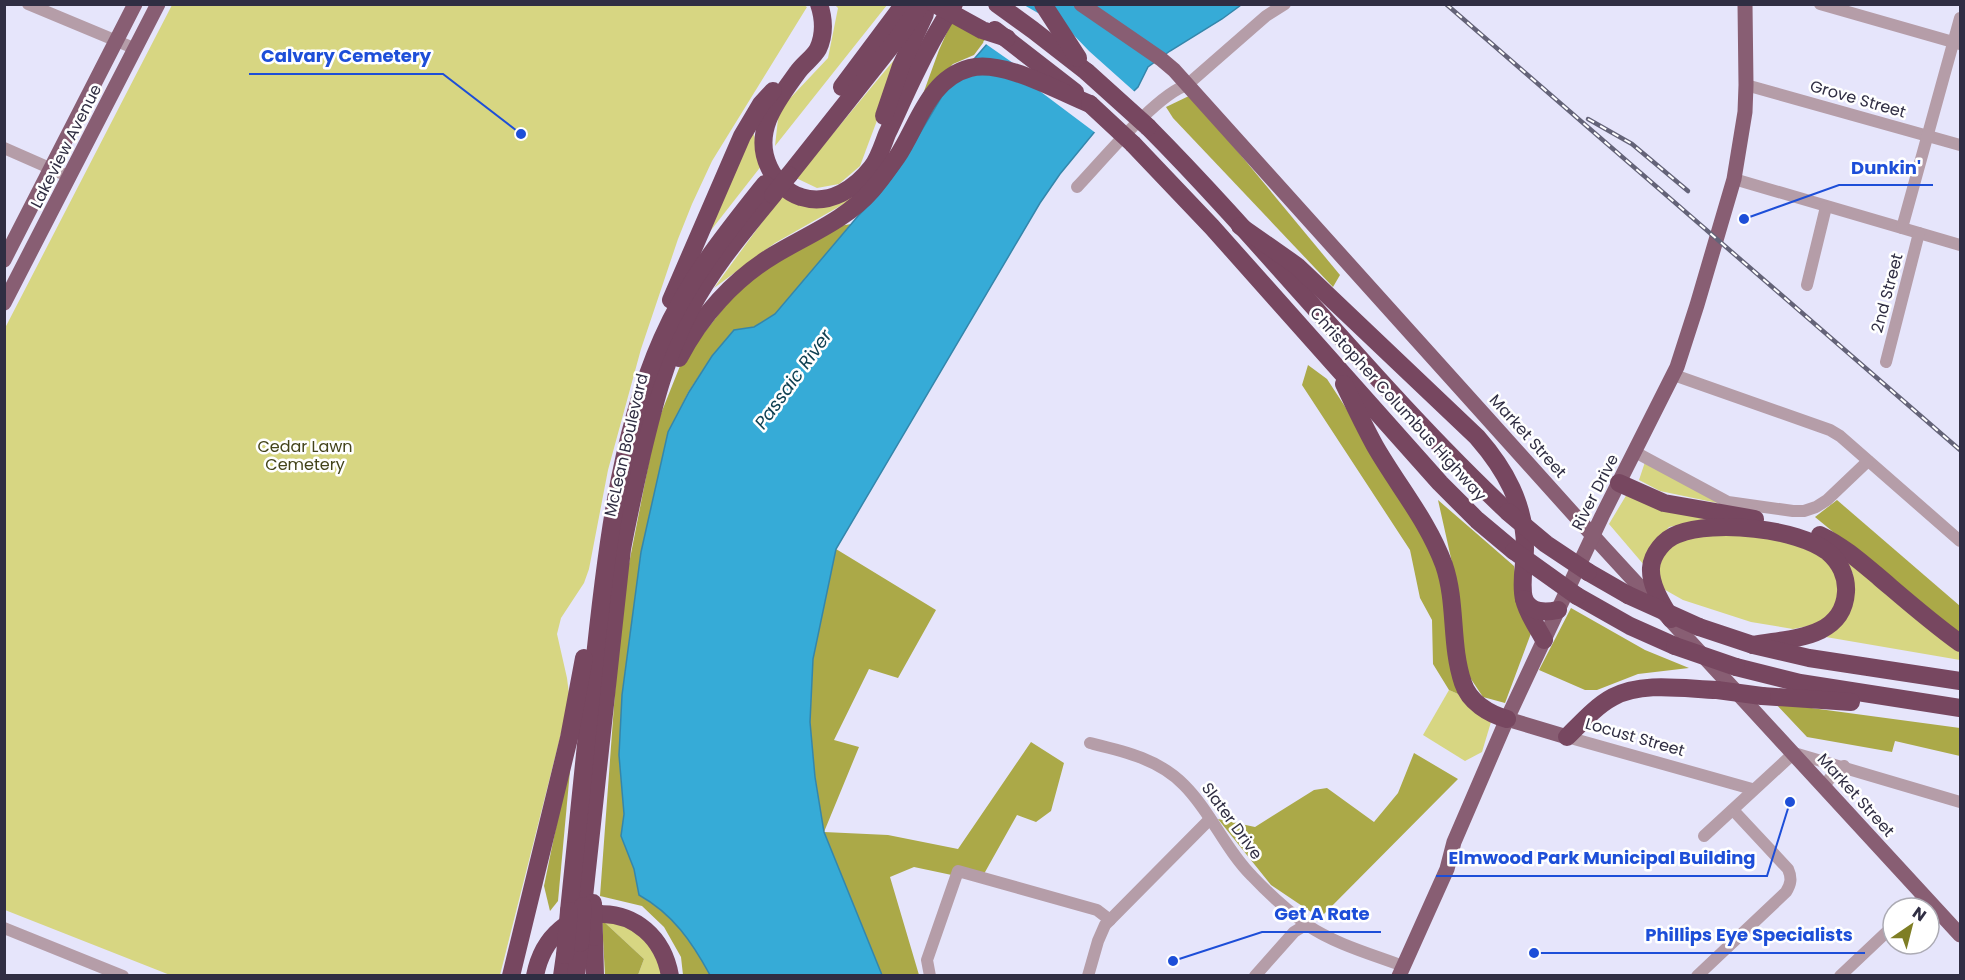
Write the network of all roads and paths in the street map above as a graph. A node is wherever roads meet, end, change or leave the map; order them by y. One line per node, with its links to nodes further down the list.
1 (28, 4): 18 (street)
2 (135, 4): 18 (main road, Lakeview Avenue)
3 (158, 4): 20 (main road, Lakeview Avenue)
4 (819, 4): 22 (highway)
5 (904, 4): 32 (highway, McLean Boulevard)
6 (921, 4): 32 (highway, McLean Boulevard)
7 (930, 4): 33 (highway)
8 (935, 4): 17 (highway, bridge)
9 (955, 4): 17 (highway, Christopher Columbus Highway, bridge); 21 (highway)
10 (997, 4): 23 (highway, Christopher Columbus Highway)
11 (1043, 4): 23 (highway)
12 (1081, 4): 24 (main road, Market Street)
13 (1285, 4): 24 (street)
14 (1744, 4): 25 (main road, River Drive)
15 (1820, 4): 19 (street)
16 (1960, 18): 19 (street)
17 (1007, 38): 26 (highway, Christopher Columbus Highway)
18 (117, 40): 20 (street); 31 (main road, Lakeview Avenue)
19 (1957, 43): 27 (street)
20 (136, 48): 34 (main road, Lakeview Avenue)
21 (929, 48): 30 (highway); 33 (highway)
22 (798, 72): 33 (highway); 49 (highway)
23 (1086, 72): 45 (highway, Christopher Columbus Highway, bridge)
24 (1187, 85): 36 (street); 55 (main road, Market Street)
25 (1746, 85): 27 (street, Grove Street); 35 (main road, River Drive)
26 (1090, 104): 30 (highway); 46 (highway, Christopher Columbus Highway, bridge)
27 (1927, 135): 28 (street, Grove Street); 39 (street)
28 (1960, 145)
29 (4, 148): 31 (street)
30 (888, 167): 51 (highway)
31 (52, 168): 34 (street); 42 (main road, Lakeview Avenue)
32 (785, 170): 37 (highway, McLean Boulevard, bridge)
33 (864, 174)
34 (70, 177): 44 (main road, Lakeview Avenue)
35 (1734, 178): 38 (street); 48 (main road, River Drive)
36 (1077, 187)
37 (769, 190): 49 (highway, McLean Boulevard); 51 (highway, McLean Boulevard)
38 (1826, 207): 39 (street); 43 (street)
39 (1902, 228): 40 (street)
40 (1919, 233): 41 (street); 47 (street, 2nd Street)
41 (1960, 245)
42 (4, 260)
43 (1807, 285)
44 (4, 303)
45 (1326, 308): 57 (highway); 62 (highway, Christopher Columbus Highway, bridge)
46 (1332, 361): 64 (highway, Christopher Columbus Highway, bridge); 65 (highway)
47 (1886, 362)
48 (1674, 375): 50 (main road, River Drive); 52 (street)
49 (637, 412): 54 (highway, McLean Boulevard)
50 (1635, 452): 52 (street); 53 (main road, River Drive)
51 (642, 455): 77 (highway, McLean Boulevard)
52 (1868, 461): 56 (street)
53 (1619, 483): 55 (main road, River Drive); 61 (highway)
54 (615, 507): 77 (highway, McLean Boulevard); 87 (highway)
55 (1593, 535): 58 (main road, River Drive); 59 (main road, Market Street)
56 (1960, 541)
57 (1523, 596): 58 (highway); 60 (highway)
58 (1558, 610): 60 (main road, River Drive)
59 (1671, 619): 62 (highway); 68 (main road, Market Street)
60 (1544, 640): 65 (main road, River Drive)
61 (1960, 643)
62 (1753, 645): 63 (highway, Christopher Columbus Highway)
63 (1960, 681)
64 (1958, 707): 66 (highway, bridge)
65 (1507, 719): 66 (main road, Locust Street); 85 (main road, River Drive)
66 (1567, 737): 71 (street, Locust Street)
67 (1090, 743): 74 (street, Slater Drive)
68 (1794, 753): 69 (street); 70 (main road, Market Street); 71 (street)
69 (1844, 766): 70 (street); 72 (street)
70 (1824, 786): 76 (main road, Market Street)
71 (1752, 789): 73 (street)
72 (1960, 802)
73 (1733, 810): 75 (street); 96 (street)
74 (1210, 819): 79 (street); 80 (street, Slater Drive)
75 (1704, 836)
76 (1923, 896)
77 (582, 906): 84 (highway, bridge); 89 (highway, McLean Boulevard, bridge)
78 (1941, 915): 82 (main road, Market Street)
79 (1110, 920): 93 (street); 94 (street)
80 (1307, 924): 85 (street, Slater Drive); 95 (street)
81 (4, 928): 86 (street)
82 (1960, 935)
83 (1881, 937): 97 (street)
84 (587, 940): 90 (highway); 91 (highway)
85 (1401, 971)
86 (117, 974)
87 (511, 975)
88 (535, 975): 92 (highway)
89 (562, 975)
90 (576, 975)
91 (595, 975)
92 (670, 975)
93 (930, 975)
94 (1088, 975)
95 (1255, 975)
96 (1697, 975)
97 (1840, 975)

